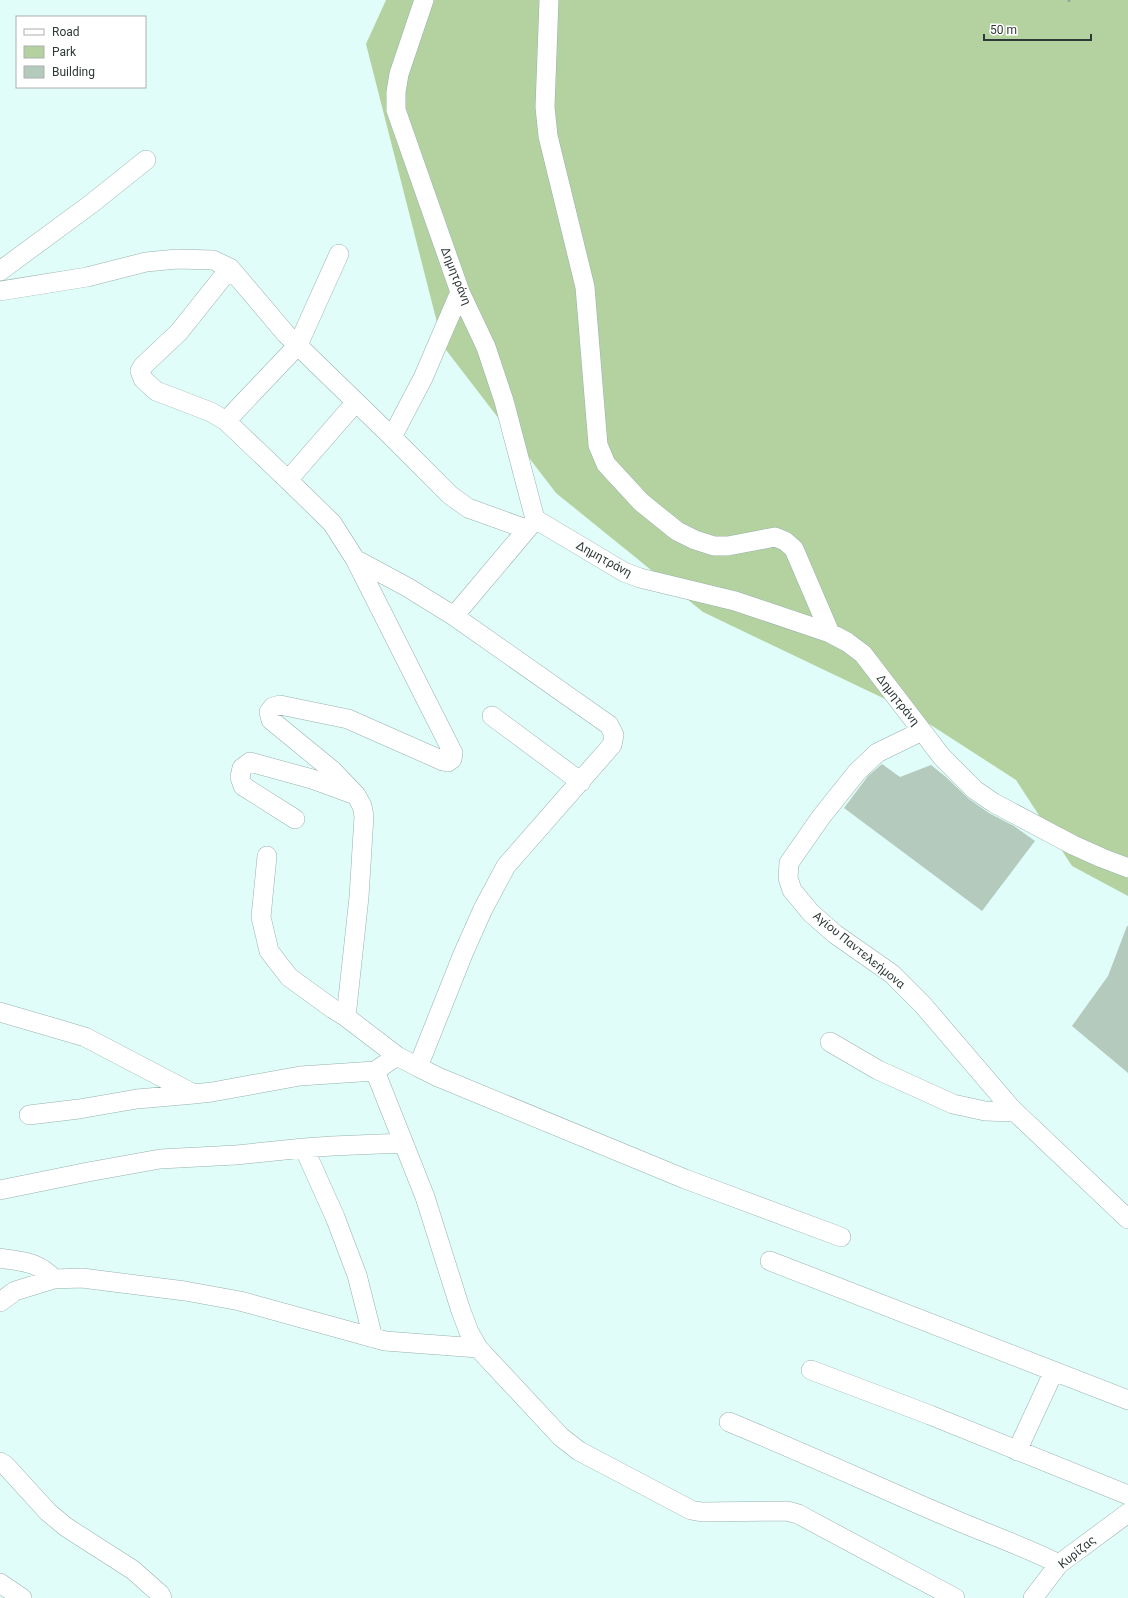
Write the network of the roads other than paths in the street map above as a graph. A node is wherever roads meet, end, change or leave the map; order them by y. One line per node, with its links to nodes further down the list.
1 (424, 0): 8 (street, Δημητράνη)
2 (549, 0): 17 (street)
3 (146, 160): 6 (street)
4 (339, 254): 9 (street)
5 (230, 268): 7 (street); 9 (street); 11 (street)
6 (0, 271)
7 (0, 291)
8 (460, 292): 12 (street); 14 (street, Δημητράνη)
9 (298, 345): 10 (street); 11 (street)
10 (356, 402): 12 (street); 13 (street)
11 (226, 421): 13 (street)
12 (392, 437): 14 (street)
13 (288, 480): 15 (street)
14 (531, 524): 16 (street); 17 (street, Δημητράνη)
15 (355, 559): 16 (street); 21 (street)
16 (454, 616): 20 (street)
17 (830, 633): 19 (street, Δημητράνη)
18 (492, 716): 20 (street)
19 (922, 731): 24 (street, Δημητράνη); 32 (street, Αγίου Παντελεήμονα)
20 (581, 782): 29 (street)
21 (356, 795): 22 (street); 26 (street)
22 (295, 819)
23 (267, 856): 26 (street)
24 (1128, 868)
25 (0, 1012): 31 (street)
26 (346, 1017): 28 (street)
27 (830, 1042): 32 (street)
28 (397, 1056): 29 (street); 30 (street)
29 (418, 1067): 38 (street)
30 (375, 1071): 31 (street); 34 (street)
31 (194, 1094): 33 (street)
32 (1014, 1112): 37 (street, Αγίου Παντελεήμονα)
33 (29, 1115)
34 (404, 1143): 35 (street); 44 (street)
35 (304, 1148): 36 (street); 43 (street)
36 (0, 1190)
37 (1128, 1219)
38 (841, 1237)
39 (0, 1258): 41 (street)
40 (770, 1261): 46 (street)
41 (54, 1279): 42 (street); 43 (street)
42 (0, 1302)
43 (373, 1338): 44 (street)
44 (478, 1348): 57 (street)
45 (811, 1370): 49 (street)
46 (1054, 1371): 47 (street); 49 (street)
47 (1128, 1400)
48 (729, 1422): 53 (street)
49 (1017, 1451): 51 (street)
50 (0, 1462): 56 (street)
51 (1128, 1495)
52 (1128, 1513): 53 (street, Κυρίζας)
53 (1059, 1564): 58 (street, Κυρίζας)
54 (0, 1583): 55 (street)
55 (22, 1598)
56 (162, 1598)
57 (955, 1598)
58 (1033, 1598)

